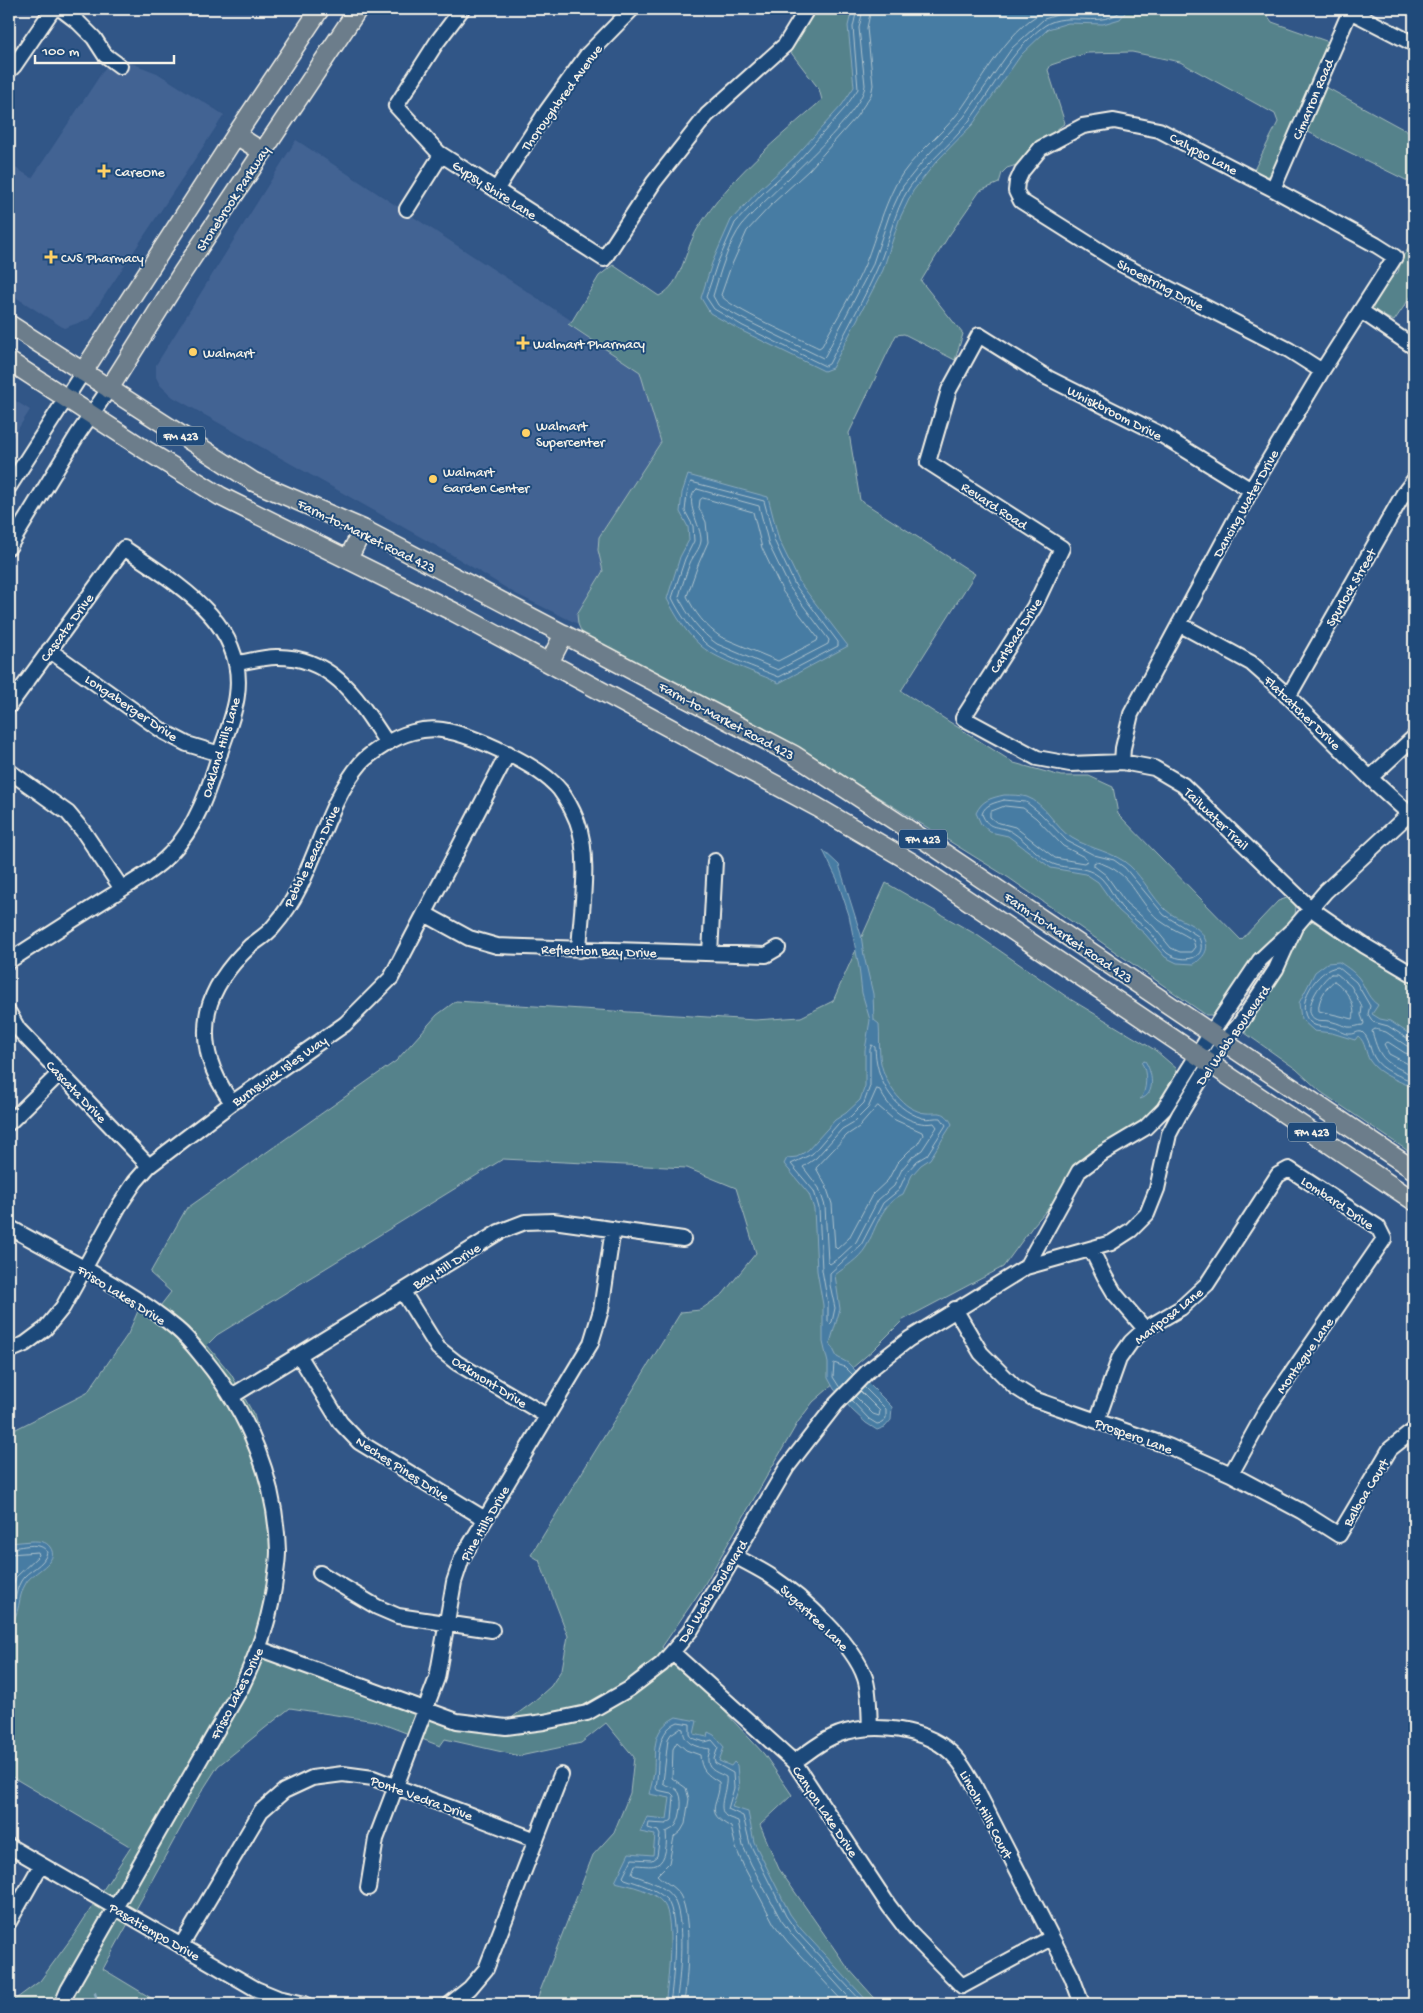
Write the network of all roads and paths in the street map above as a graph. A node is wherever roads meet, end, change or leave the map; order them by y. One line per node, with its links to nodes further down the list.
1 (53, 9): 11 (street)
2 (60, 9): 10 (street)
3 (320, 9): 12 (main road)
4 (358, 9): 13 (main road, Stonebrook Parkway)
5 (462, 9): 14 (street, Gypsy Shire Lane)
6 (632, 9): 17 (street, Thoroughbred Avenue)
7 (807, 9): 17 (street, Gypsy Shire Lane)
8 (1350, 10): 9 (street); 16 (street, Cimarron Road)
9 (1414, 44)
10 (120, 66)
11 (9, 71)
12 (236, 135): 13 (main road); 26 (main road)
13 (263, 152): 27 (main road, Stonebrook Parkway)
14 (441, 155): 17 (street, Gypsy Shire Lane); 18 (street)
15 (1017, 182): 16 (street, Calypso Lane); 25 (street, Shoestring Drive)
16 (1273, 189): 19 (street, Calypso Lane)
17 (496, 190)
18 (407, 209)
19 (1395, 257): 20 (street, Dancing Water Drive)
20 (1361, 311): 23 (street); 25 (street, Dancing Water Drive)
21 (9, 324): 26 (main road, Farm-to-Market Road 423 / FM 423)
22 (979, 335): 32 (street, Whiskbroom Drive); 36 (street, Revard Road)
23 (1414, 347)
24 (9, 361): 28 (main road, Farm-to-Market Road 423 / FM 423)
25 (1322, 371): 32 (street, Dancing Water Drive)
26 (83, 372): 27 (main road, Farm-to-Market Road 423 / FM 423); 28 (street)
27 (109, 389): 29 (street); 33 (main road, Farm-to-Market Road 423 / FM 423)
28 (66, 398): 29 (main road, Farm-to-Market Road 423 / FM 423); 31 (street)
29 (92, 415): 34 (street); 37 (main road, Farm-to-Market Road 423 / FM 423)
30 (1414, 480): 43 (street, Spurlock Street)
31 (9, 487)
32 (1251, 490): 38 (street, Dancing Water Drive)
33 (362, 530): 37 (main road); 39 (main road, Farm-to-Market Road 423 / FM 423)
34 (9, 547)
35 (124, 548): 40 (street, Cascata Drive); 42 (street, Oakland Hills Lane)
36 (1062, 548): 45 (street, Carlsbad Drive)
37 (348, 559): 41 (main road, Farm-to-Market Road 423 / FM 423)
38 (1179, 624): 43 (street, Flatcatcher Drive); 50 (street, Dancing Water Drive)
39 (564, 634): 41 (main road); 65 (main road, Farm-to-Market Road 423 / FM 423)
40 (49, 650): 44 (street, Cascata Drive); 49 (street, Longaberger Drive)
41 (549, 663): 66 (main road, Farm-to-Market Road 423 / FM 423)
42 (238, 664): 47 (street); 49 (street, Oakland Hills Lane)
43 (1287, 695): 52 (street, Flatcatcher Drive)
44 (9, 706)
45 (963, 718): 50 (street, Tailwater Trail)
46 (1414, 738): 52 (street)
47 (387, 743): 48 (street, Pebble Beach Drive); 68 (street, Pebble Beach Drive)
48 (508, 753): 57 (street, Burnswick Isles Way); 60 (street, Pebble Beach Drive)
49 (220, 754): 55 (street, Oakland Hills Lane)
50 (1122, 762): 56 (street, Tailwater Trail)
51 (9, 771): 55 (street)
52 (1370, 778): 53 (street, Flatcatcher Drive)
53 (1412, 816): 56 (street, Del Webb Boulevard)
54 (715, 861): 61 (street)
55 (122, 889): 62 (street, Oakland Hills Lane)
56 (1310, 908): 58 (street, Del Webb Boulevard); 63 (street, Tailwater Trail)
57 (425, 914): 60 (street, Reflection Bay Drive); 68 (street, Burnswick Isles Way)
58 (1295, 927): 65 (street, Del Webb Boulevard); 65 (street, Del Webb Boulevard)
59 (778, 948): 61 (street, Reflection Bay Drive)
60 (579, 950): 61 (street, Reflection Bay Drive)
61 (710, 954)
62 (9, 961)
63 (1414, 975)
64 (9, 1013): 67 (street, Cascata Drive)
65 (1217, 1037): 66 (street, Del Webb Boulevard); 72 (main road, Farm-to-Market Road 423 / FM 423)
66 (1203, 1059): 73 (main road, Farm-to-Market Road 423 / FM 423); 78 (street, Del Webb Boulevard); 79 (street, Del Webb Boulevard)
67 (60, 1074): 69 (street); 70 (street, Cascata Drive)
68 (232, 1103): 70 (street, Burnswick Isles Way)
69 (9, 1123)
70 (150, 1166): 80 (street, Burnswick Isles Way)
71 (1289, 1169): 77 (street, Lombard Drive); 83 (street, Mariposa Lane)
72 (1414, 1170)
73 (1414, 1202)
74 (9, 1227): 80 (street, Frisco Lakes Drive)
75 (613, 1229): 76 (street, Bay Hill Drive); 81 (street, Bay Hill Drive); 87 (street, Pine Hills Drive)
76 (683, 1239)
77 (1384, 1239): 90 (street, Montague Lane)
78 (1091, 1249): 79 (street, Del Webb Boulevard); 83 (street)
79 (1026, 1267): 82 (street, Del Webb Boulevard)
80 (84, 1269): 84 (street, Burnswick Isles Way); 86 (street, Frisco Lakes Drive)
81 (403, 1292): 85 (street, Bay Hill Drive); 87 (street, Oakmont Drive)
82 (955, 1310): 88 (street, Prospero Lane); 93 (street, Del Webb Boulevard)
83 (1145, 1329): 88 (street, Mariposa Lane)
84 (9, 1351)
85 (299, 1355): 86 (street, Bay Hill Drive); 91 (street, Neches Pines Drive)
86 (232, 1396): 97 (street, Frisco Lakes Drive)
87 (547, 1416): 91 (street, Pine Hills Drive)
88 (1097, 1421): 90 (street, Prospero Lane)
89 (1414, 1430): 92 (street, Balboa Court)
90 (1231, 1474): 92 (street, Prospero Lane)
91 (485, 1519): 95 (street, Pine Hills Drive)
92 (1339, 1535)
93 (735, 1556): 98 (street, Del Webb Boulevard); 100 (street, Sugartree Lane)
94 (320, 1573): 95 (street)
95 (448, 1623): 96 (street); 99 (street, Pine Hills Drive)
96 (492, 1630)
97 (260, 1649): 99 (street, Del Webb Boulevard); 108 (street, Frisco Lakes Drive)
98 (673, 1653): 99 (street, Del Webb Boulevard); 101 (street, Canyon Lake Drive)
99 (426, 1710): 103 (street, Pine Hills Drive)
100 (870, 1728): 101 (street, Lincoln Hills Court); 110 (street, Lincoln Hills Court)
101 (794, 1762): 110 (street, Canyon Lake Drive)
102 (561, 1775): 104 (street)
103 (396, 1787): 104 (street, Ponte Vedra Drive); 107 (street, Pine Hills Drive); 111 (street, Ponte Vedra Drive)
104 (536, 1840): 114 (street)
105 (9, 1846): 106 (street, Pasatiempo Drive)
106 (41, 1865): 108 (street, Pasatiempo Drive); 109 (street)
107 (368, 1888)
108 (116, 1908): 111 (street, Pasatiempo Drive); 112 (street, Frisco Lakes Drive)
109 (9, 1922)
110 (1051, 1938): 115 (street, Lincoln Hills Court)
111 (181, 1946): 113 (street, Pasatiempo Drive)
112 (62, 2004)
113 (305, 2004)
114 (450, 2004)
115 (1082, 2004)

